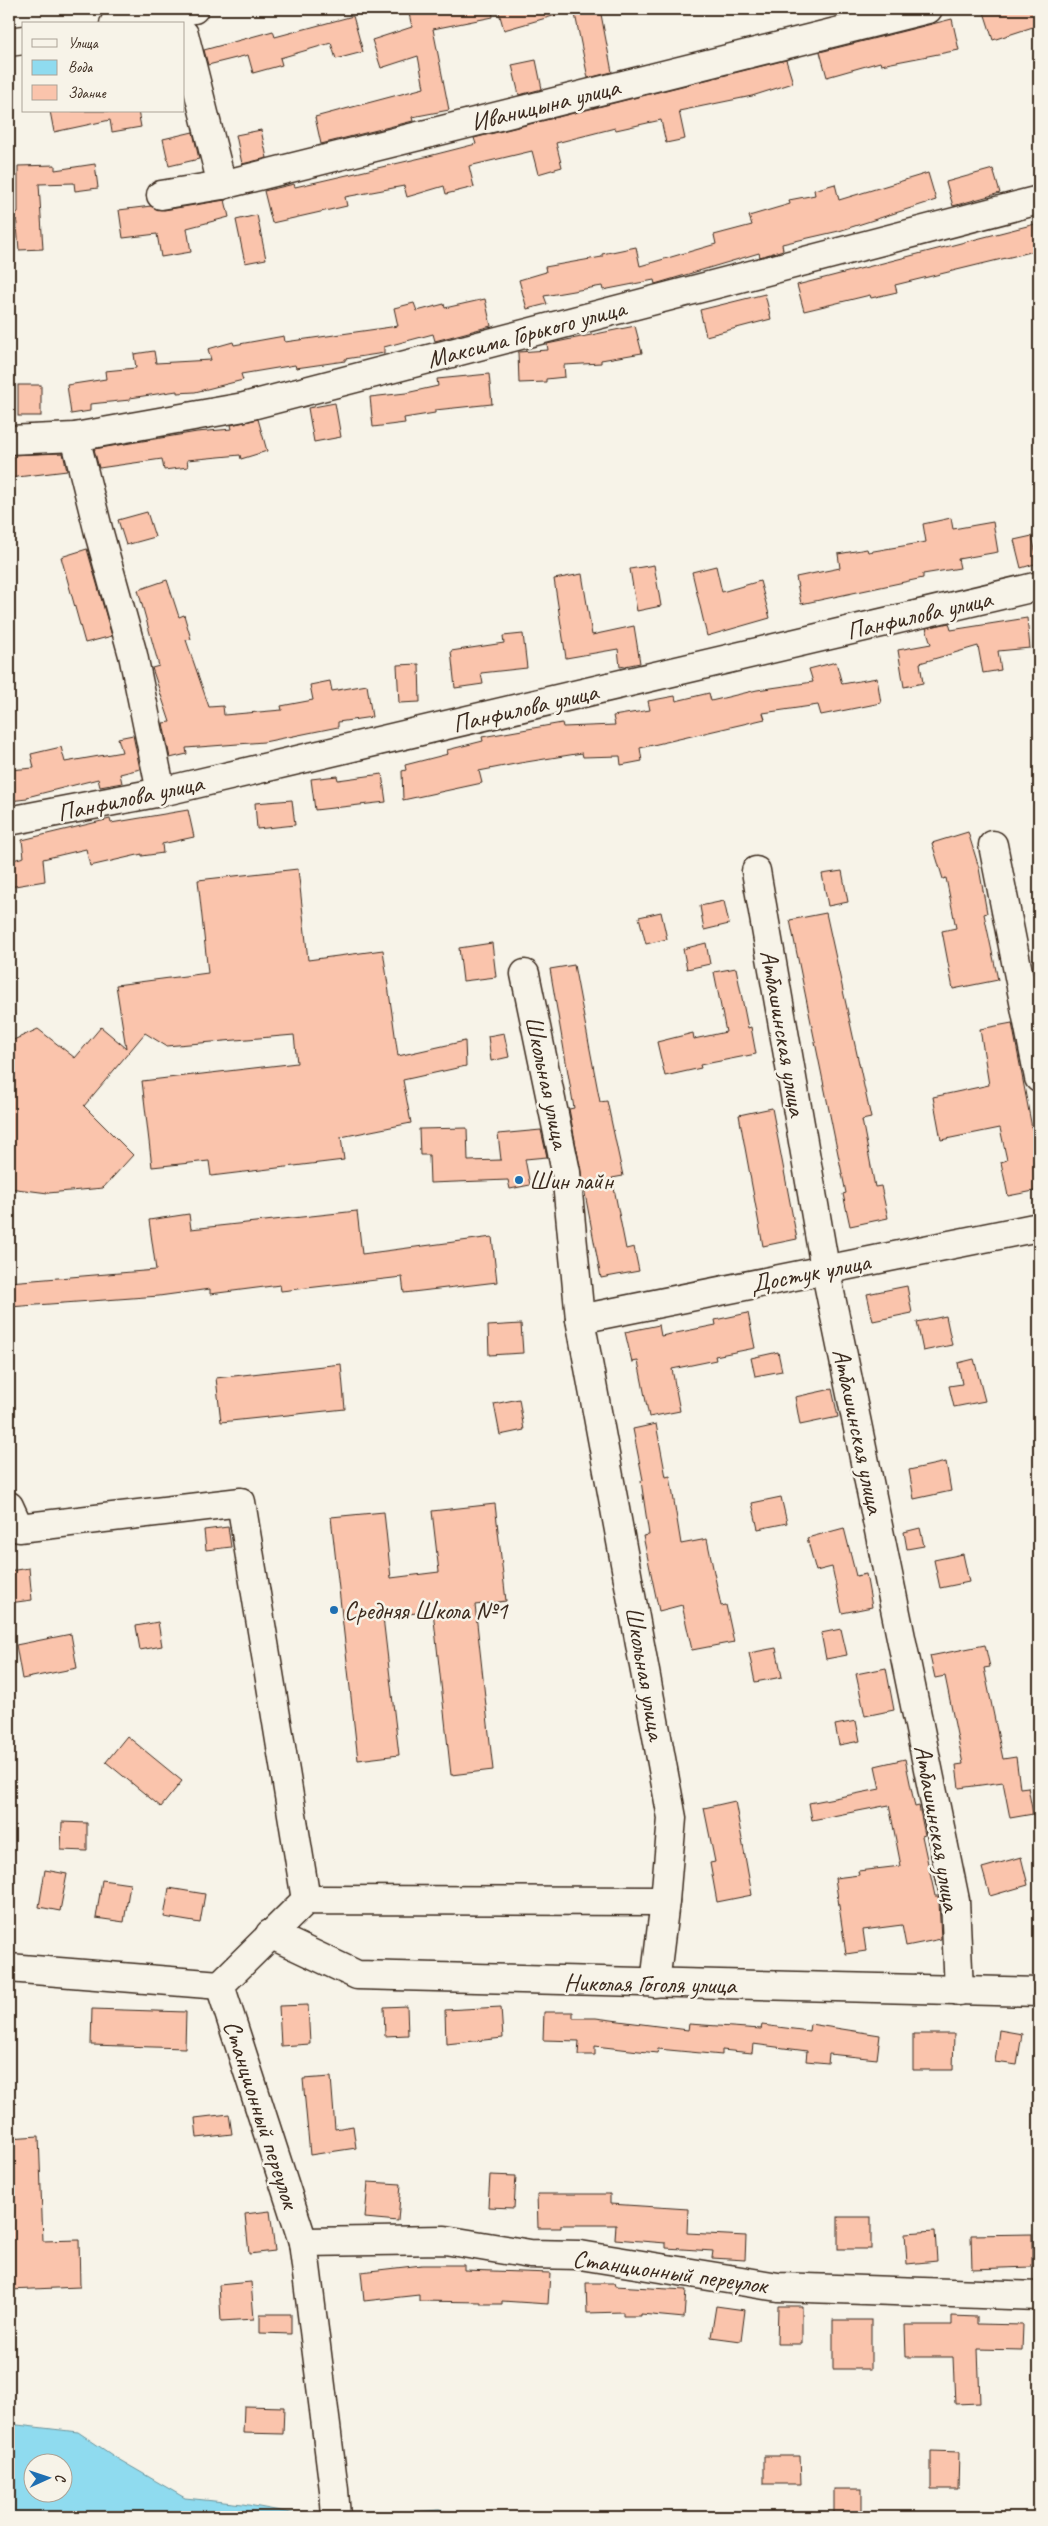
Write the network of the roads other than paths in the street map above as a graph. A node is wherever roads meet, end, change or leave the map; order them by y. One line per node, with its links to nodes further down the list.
1 (928, 9): 7 (street, Иваницына улица)
2 (184, 20): 3 (street)
3 (149, 22)
4 (185, 24): 7 (street)
5 (22, 40): 6 (street)
6 (9, 42)
7 (222, 185): 8 (street, Иваницына улица)
8 (161, 195)
9 (1039, 200): 10 (street, Максима Горького улица)
10 (75, 437): 11 (street, Максима Горького улица); 13 (street)
11 (9, 440)
12 (1039, 586): 13 (street, Панфилова улица)
13 (161, 792): 14 (street, Панфилова улица)
14 (9, 821)
15 (993, 845): 18 (street)
16 (756, 871): 20 (street, Атбашинская улица)
17 (526, 974): 21 (street, Школьная улица)
18 (1039, 1078)
19 (1039, 1226): 20 (street, Достук улица)
20 (825, 1268): 21 (street, Достук улица); 29 (street, Атбашинская улица)
21 (580, 1319): 24 (street, Школьная улица)
22 (9, 1506): 23 (street)
23 (306, 1900): 24 (street); 25 (street)
24 (665, 1901): 27 (street, Школьная улица)
25 (270, 1934): 27 (street, Николая Гоголя улица); 28 (street)
26 (9, 1968): 28 (street)
27 (654, 1983): 29 (street, Николая Гоголя улица)
28 (220, 1985): 31 (street, Станционный переулок)
29 (959, 1991): 30 (street, Николая Гоголя улица)
30 (1039, 1992)
31 (303, 2242): 32 (street, Станционный переулок); 33 (street, Станционный переулок)
32 (1039, 2296)
33 (336, 2517)

